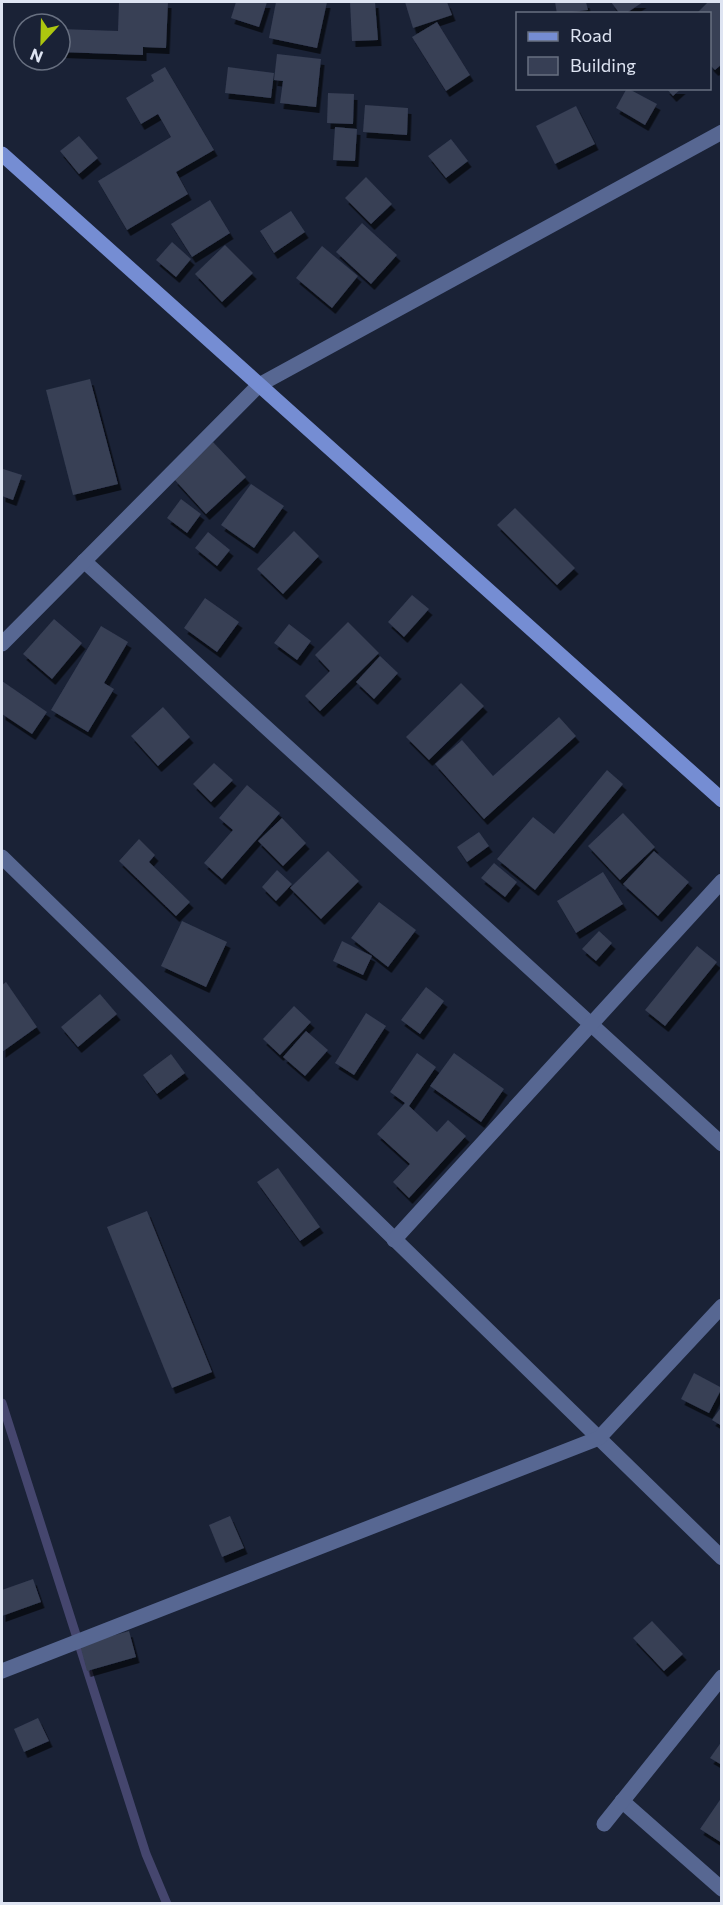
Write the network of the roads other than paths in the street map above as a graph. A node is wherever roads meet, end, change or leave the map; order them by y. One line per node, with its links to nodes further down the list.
1 (722, 132): 3 (street)
2 (2, 154): 3 (street)
3 (259, 385): 4 (street); 6 (street)
4 (84, 561): 5 (street); 9 (street)
5 (2, 644)
6 (722, 800)
7 (2, 856): 11 (street)
8 (722, 881): 9 (street)
9 (591, 1025): 10 (street); 11 (street)
10 (722, 1144)
11 (394, 1240): 13 (street)
12 (722, 1306): 13 (street)
13 (599, 1438): 14 (street); 15 (street)
14 (722, 1558)
15 (2, 1671)
16 (722, 1677): 17 (street)
17 (622, 1801): 18 (street); 19 (street)
18 (604, 1824)
19 (722, 1888)

